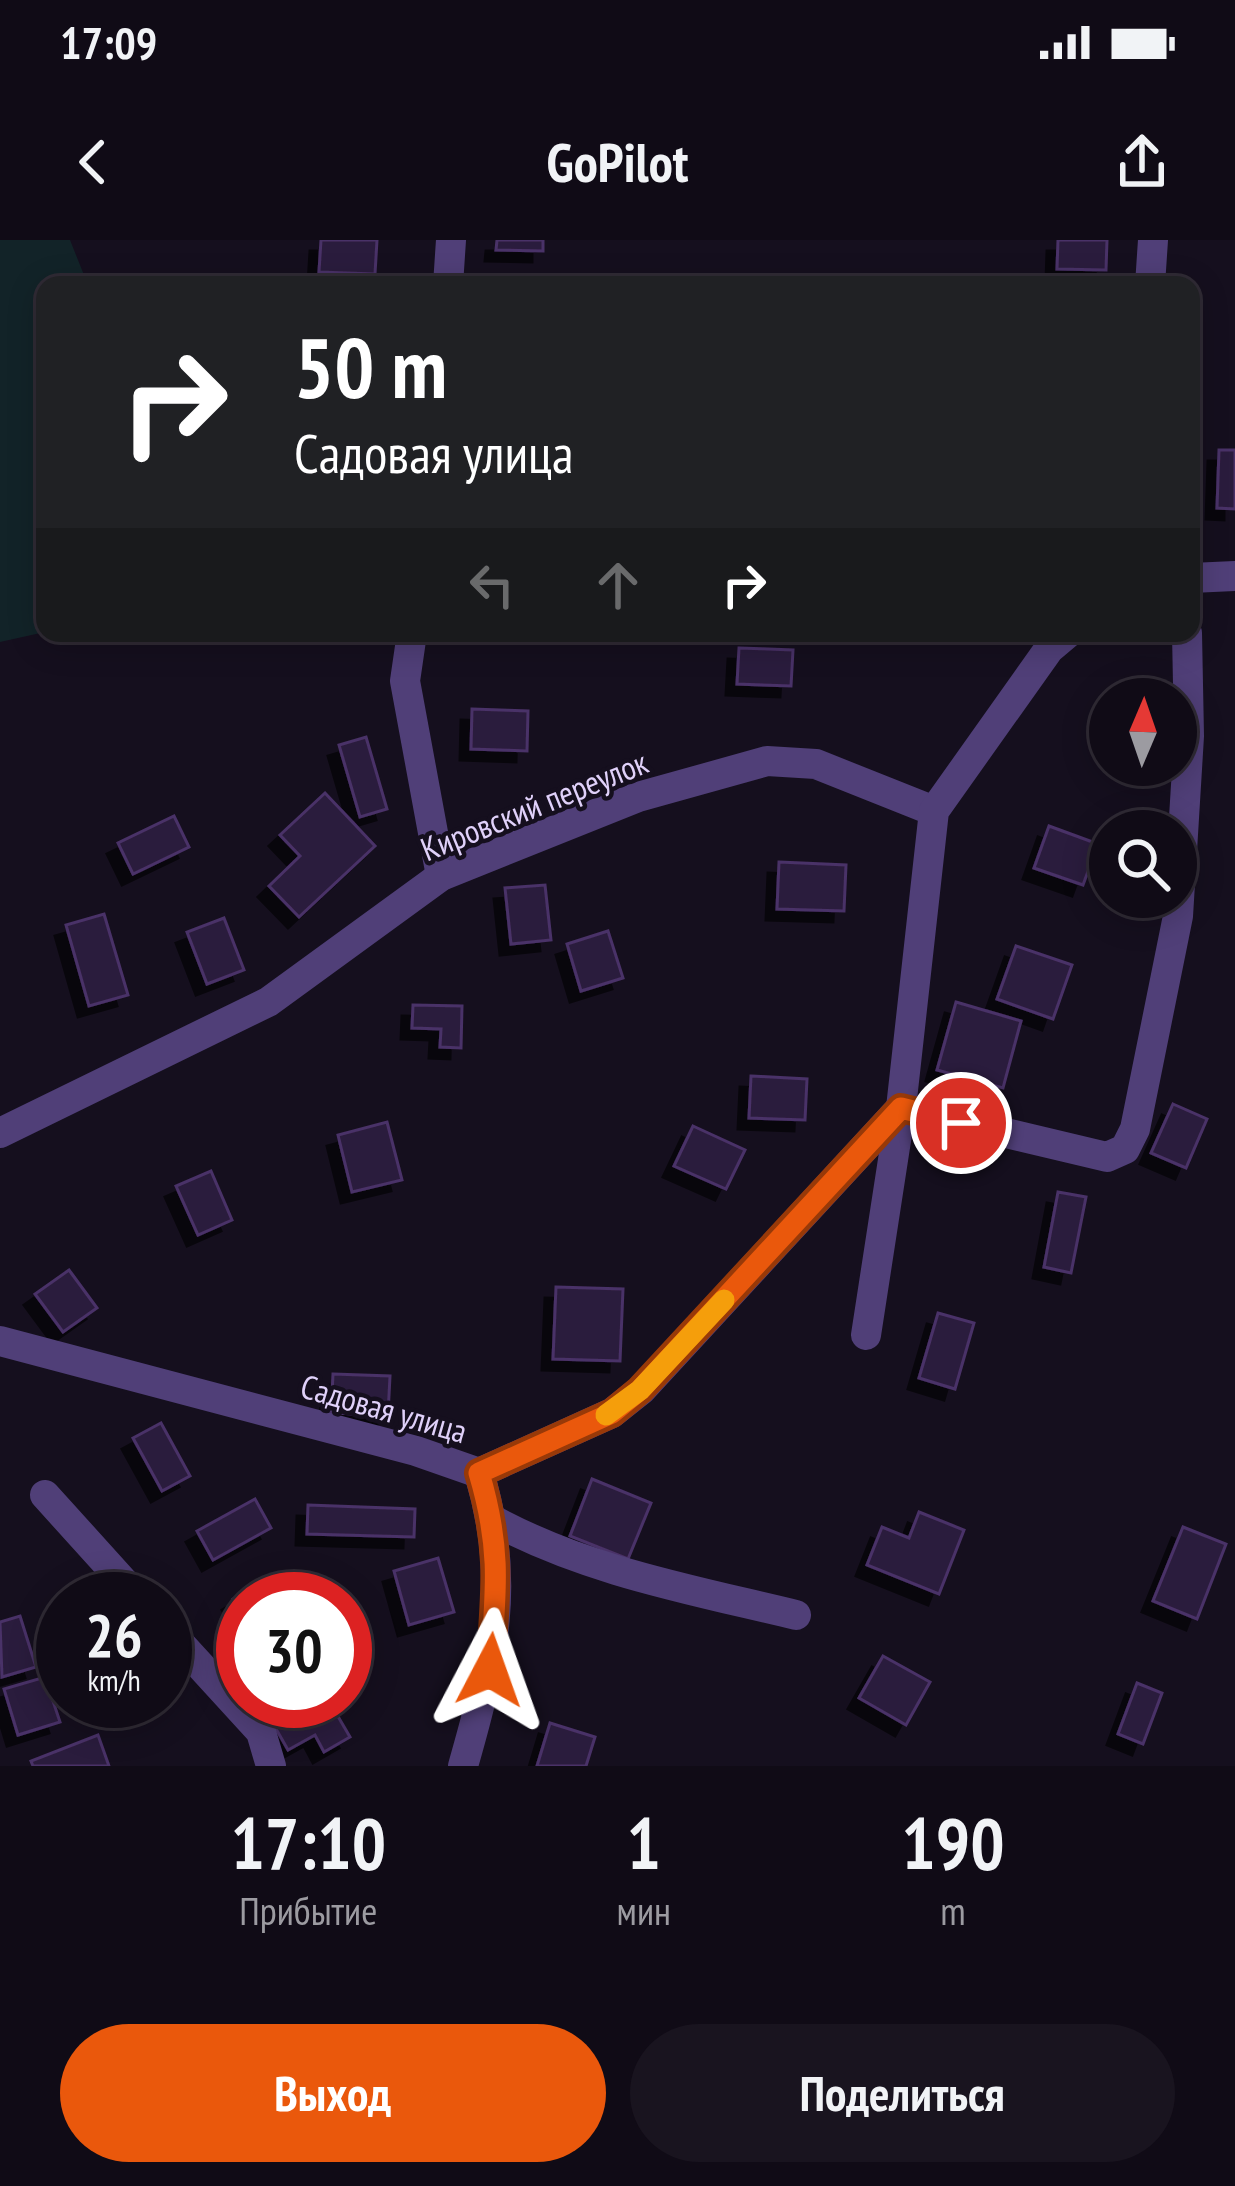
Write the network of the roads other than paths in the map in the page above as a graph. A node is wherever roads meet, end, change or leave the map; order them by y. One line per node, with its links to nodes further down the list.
1 (452, 240): 3 (street)
2 (1153, 240): 4 (street)
3 (449, 276)
4 (1151, 276)
5 (1235, 576): 6 (street)
6 (1200, 578)
7 (411, 642): 11 (street)
8 (1057, 642): 10 (street)
9 (1187, 642): 12 (street)
10 (934, 811): 11 (street, Кировский переулок); 12 (street)
11 (441, 876): 13 (street, Кировский переулок)
12 (901, 1108): 14 (street); 16 (street, Садовая улица)
13 (0, 1132)
14 (866, 1335)
15 (0, 1342): 16 (street, Садовая улица)
16 (479, 1473): 18 (street)
17 (45, 1495): 19 (street)
18 (493, 1520): 20 (street); 23 (street)
19 (115, 1572)
20 (796, 1615)
21 (192, 1657): 22 (street)
22 (271, 1766)
23 (463, 1766)

